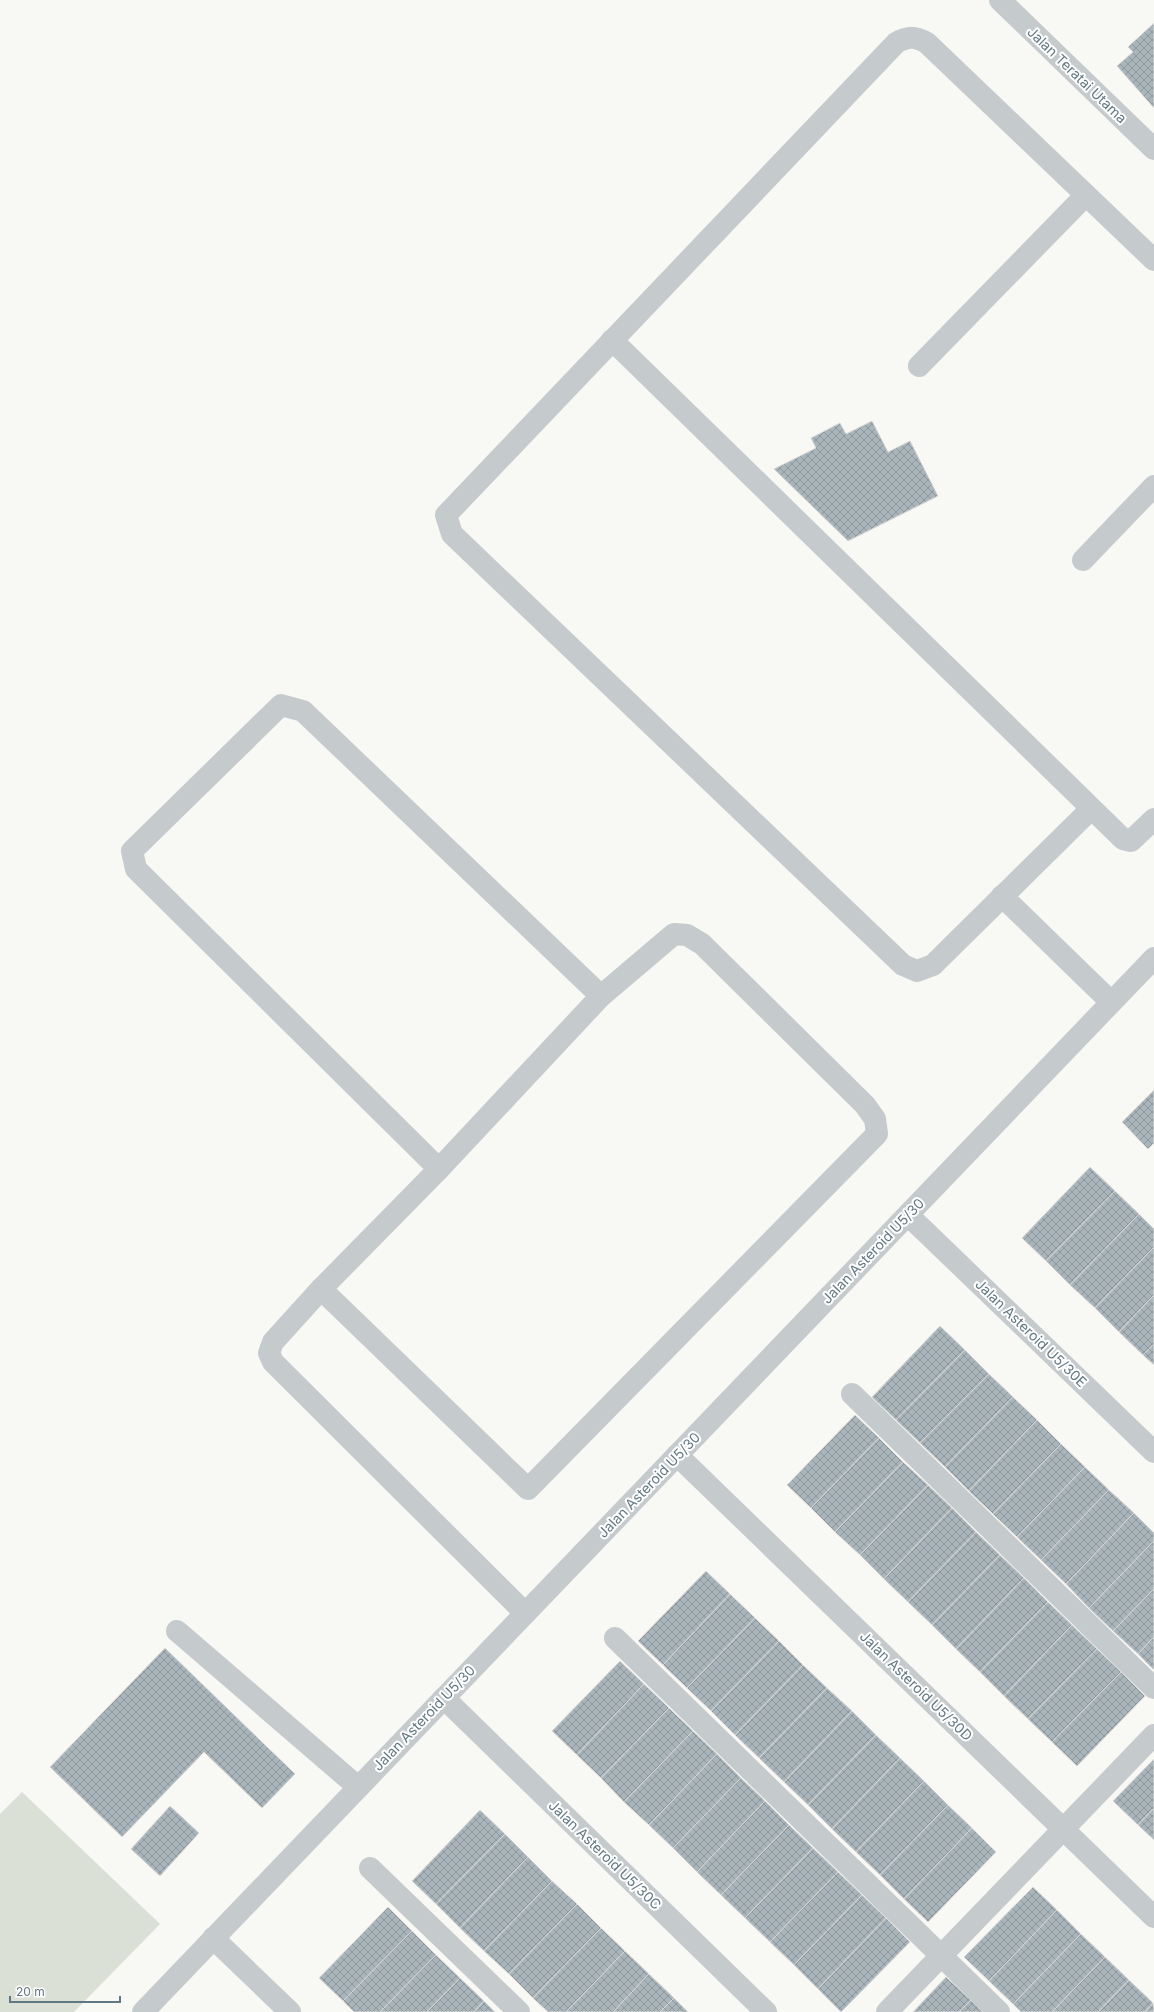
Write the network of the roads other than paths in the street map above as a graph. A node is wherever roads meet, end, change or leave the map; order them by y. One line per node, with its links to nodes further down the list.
1 (1000, 0): 2 (street, Jalan Teratai Utama)
2 (1154, 149)
3 (1086, 195): 4 (street); 5 (street); 6 (street)
4 (1154, 260)
5 (612, 340): 9 (street); 11 (street)
6 (919, 366)
7 (1154, 486): 8 (street)
8 (1083, 560)
9 (1091, 808): 10 (street); 11 (street)
10 (1154, 819)
11 (1002, 896): 14 (street)
12 (1154, 958): 14 (street, Jalan Asteroid U5/30)
13 (601, 996): 15 (street); 15 (street); 17 (street)
14 (1111, 1002): 16 (street, Jalan Asteroid U5/30)
15 (439, 1169): 17 (street)
16 (908, 1215): 19 (street, Jalan Asteroid U5/30E); 20 (street, Jalan Asteroid U5/30)
17 (321, 1289): 21 (street)
18 (852, 1394): 24 (street)
19 (1154, 1452)
20 (677, 1455): 21 (street, Jalan Asteroid U5/30); 28 (street, Jalan Asteroid U5/30D)
21 (526, 1613): 25 (street, Jalan Asteroid U5/30)
22 (177, 1631): 27 (street)
23 (615, 1638): 32 (street)
24 (1154, 1688)
25 (444, 1698): 27 (street, Jalan Asteroid U5/30); 36 (street, Jalan Asteroid U5/30C)
26 (1154, 1735): 28 (street)
27 (358, 1787): 31 (street, Jalan Asteroid U5/30)
28 (1063, 1829): 30 (street, Jalan Asteroid U5/30D); 32 (street)
29 (370, 1868): 35 (street)
30 (1154, 1917)
31 (213, 1938): 33 (street, Jalan Asteroid U5/30); 34 (street)
32 (940, 1956): 37 (street); 38 (street)
33 (144, 2012)
34 (290, 2012)
35 (519, 2012)
36 (766, 2012)
37 (887, 2012)
38 (999, 2012)

